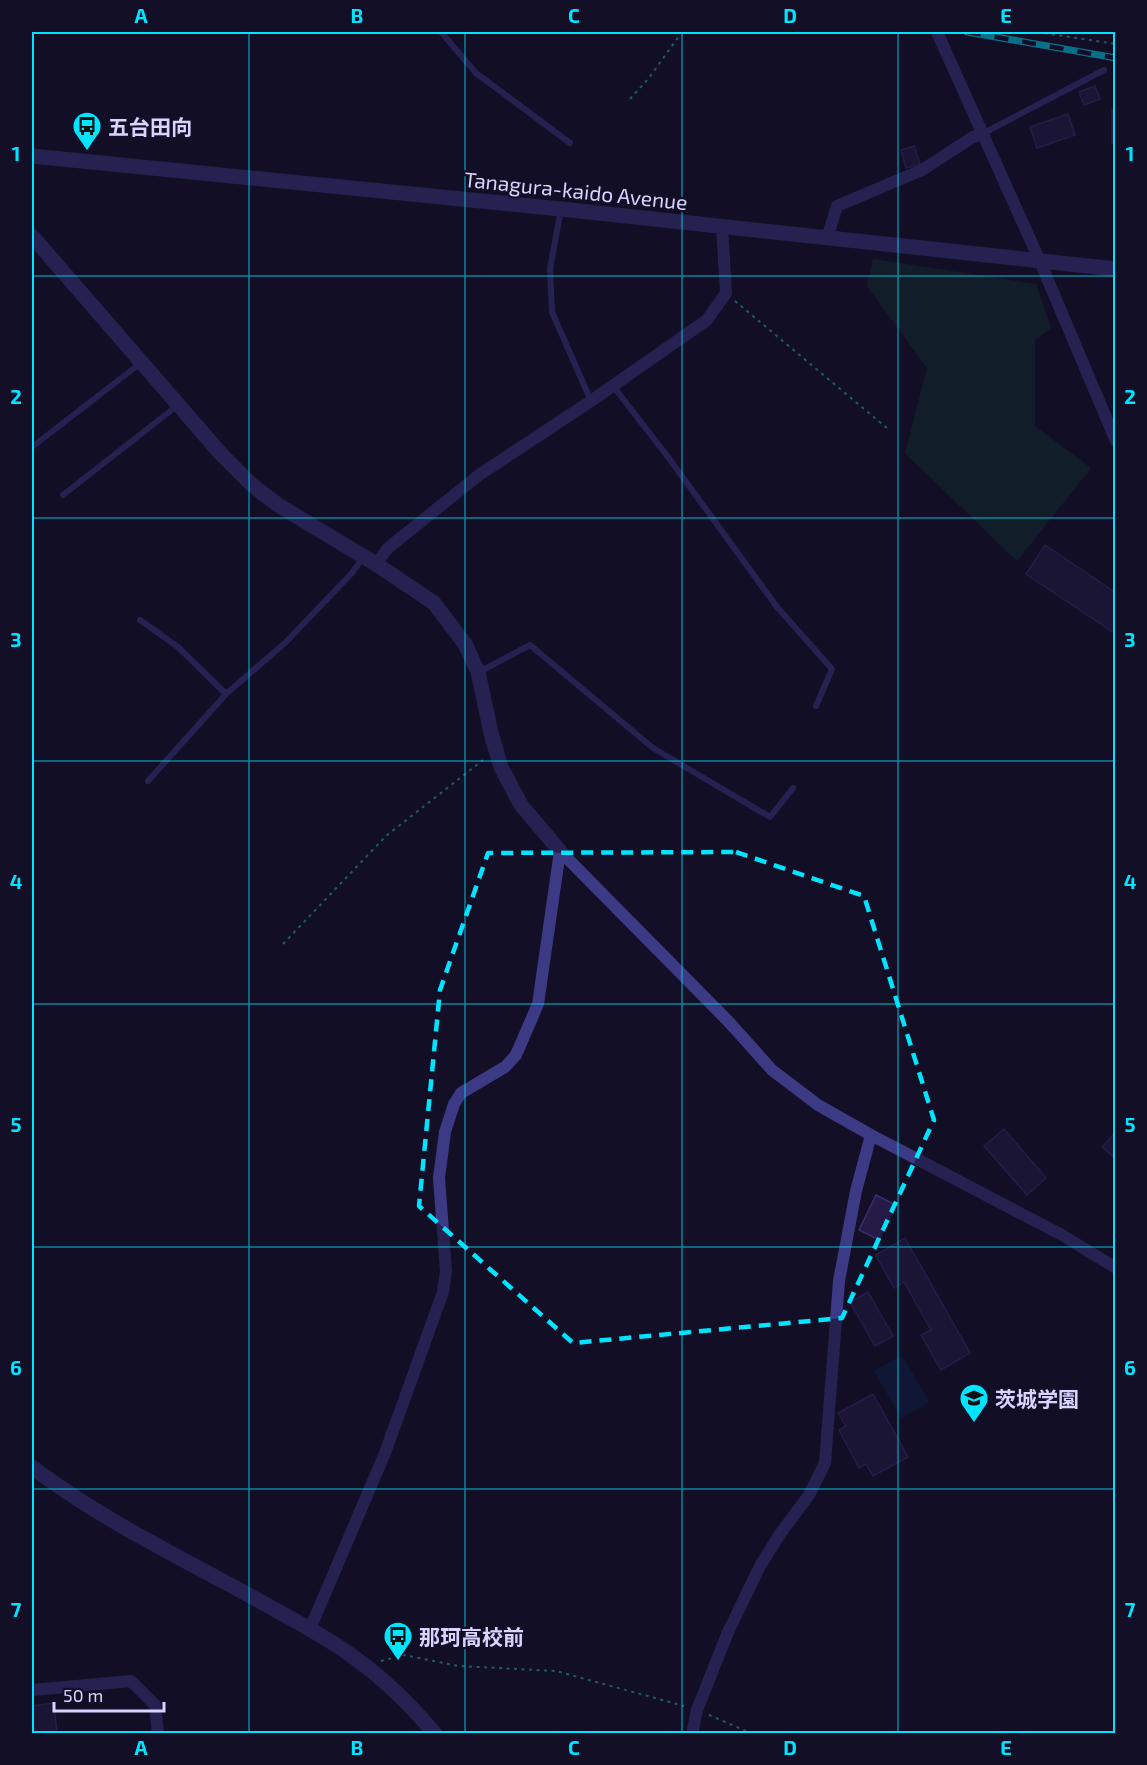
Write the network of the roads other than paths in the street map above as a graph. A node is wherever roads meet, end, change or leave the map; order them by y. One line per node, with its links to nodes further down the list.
1 (441, 32): 5 (lane)
2 (937, 32): 4 (street)
3 (1104, 70): 4 (lane)
4 (984, 133): 10 (street); 11 (street)
5 (570, 142)
6 (32, 156): 7 (street, Tanagura-kaido Avenue)
7 (561, 209): 8 (street, Tanagura-kaido Avenue); 15 (lane)
8 (722, 227): 10 (street, Tanagura-kaido Avenue); 14 (street)
9 (32, 236): 13 (street)
10 (827, 238): 11 (street, Tanagura-kaido Avenue)
11 (1039, 259): 12 (street, Tanagura-kaido Avenue); 17 (street)
12 (1116, 268)
13 (142, 362): 16 (street); 18 (lane)
14 (613, 386): 15 (street); 24 (lane)
15 (591, 401): 20 (street)
16 (178, 404): 19 (lane); 20 (street)
17 (1116, 441)
18 (32, 447)
19 (63, 495)
20 (369, 561): 22 (street); 23 (lane)
21 (140, 620): 23 (lane)
22 (478, 672): 26 (lane); 27 (street)
23 (226, 694): 25 (lane)
24 (816, 706)
25 (148, 781)
26 (793, 788)
27 (560, 851): 28 (street); 31 (street)
28 (871, 1135): 29 (street); 35 (street)
29 (1116, 1268)
30 (32, 1467): 31 (street)
31 (310, 1629): 34 (street)
32 (32, 1690): 33 (street)
33 (159, 1734)
34 (435, 1734)
35 (692, 1734)

